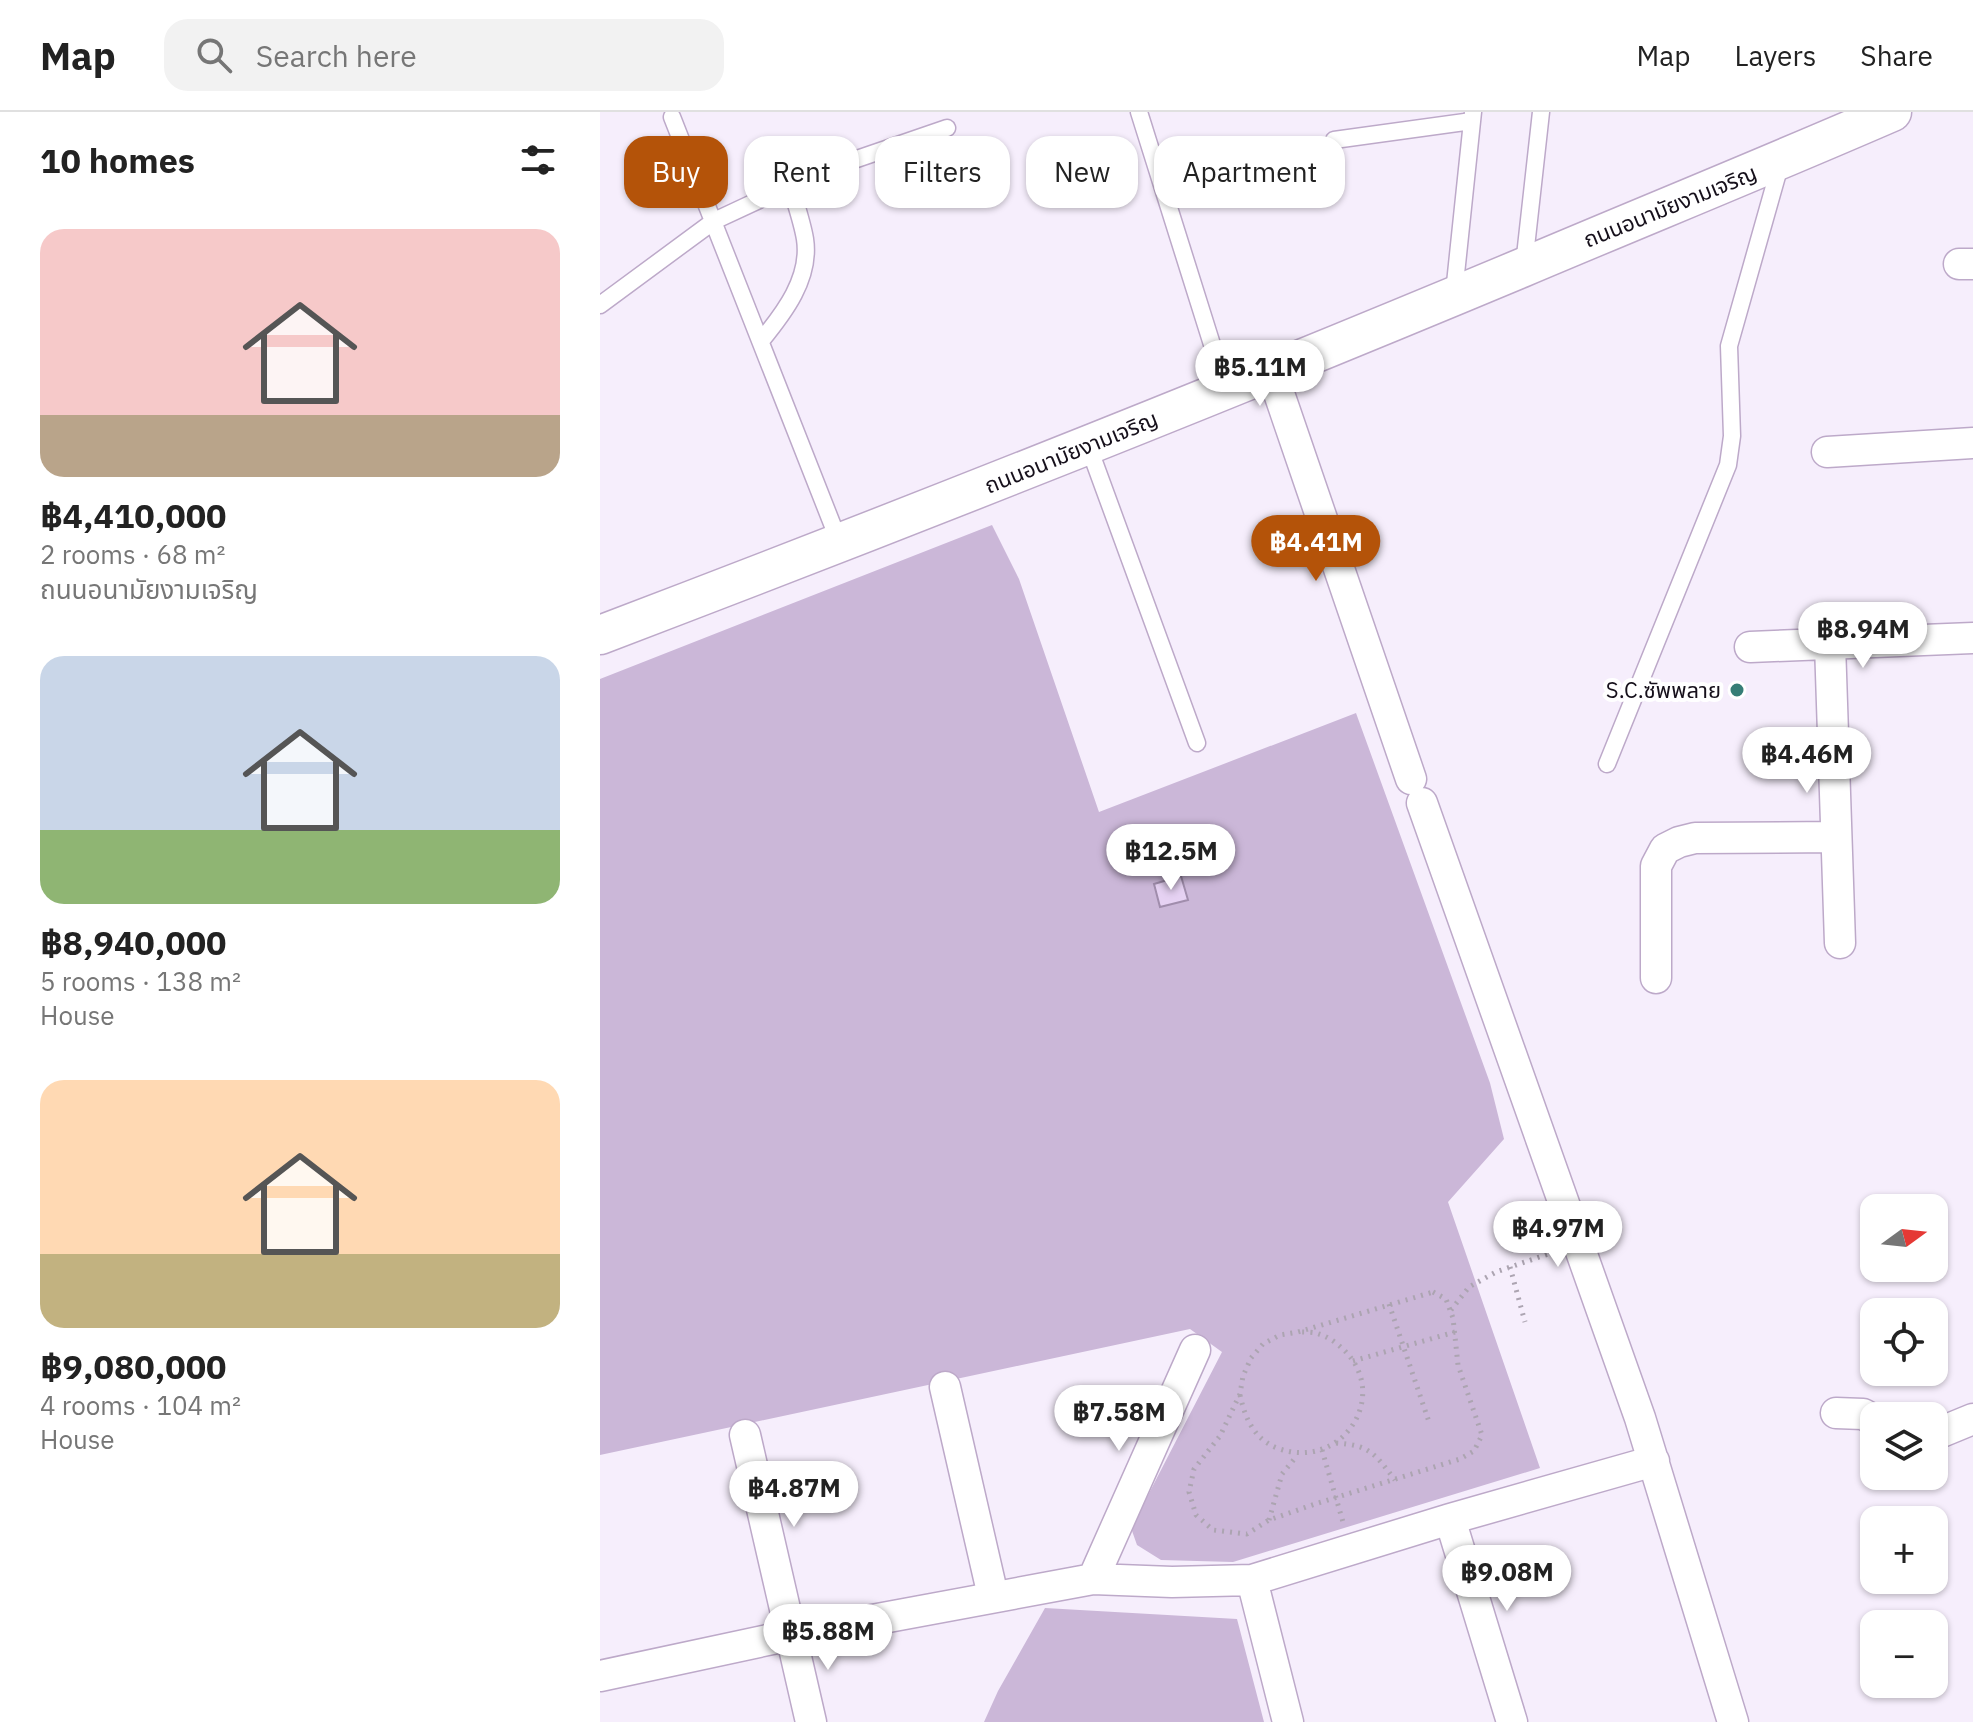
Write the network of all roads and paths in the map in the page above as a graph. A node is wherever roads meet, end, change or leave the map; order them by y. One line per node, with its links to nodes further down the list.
1 (1139, 112): 18 (lane)
2 (1541, 112): 13 (lane)
3 (1892, 112): 9 (street, ถนนอนามัยงามเจริญ)
4 (1472, 116): 7 (lane); 14 (lane)
5 (672, 117): 12 (lane)
6 (947, 128): 8 (lane)
7 (1345, 138)
8 (859, 158)
9 (1782, 160): 13 (street, ถนนอนามัยงามเจริญ); 28 (lane)
10 (744, 206): 12 (lane)
11 (797, 208): 16 (lane)
12 (714, 221): 15 (lane); 16 (lane)
13 (1523, 267): 14 (street, ถนนอนามัยงามเจริญ)
14 (1453, 297): 17 (street, ถนนอนามัยงามเจริญ)
15 (600, 305)
16 (761, 341): 22 (lane)
17 (1271, 370): 18 (street, ถนนอนามัยงามเจริญ); 32 (street)
18 (1226, 389): 20 (street, ถนนอนามัยงามเจริญ)
19 (1973, 443): 21 (street)
20 (1088, 445): 22 (street, ถนนอนามัยงามเจริญ); 27 (lane)
21 (1827, 452)
22 (840, 544): 23 (street, ถนนอนามัยงามเจริญ)
23 (600, 635)
24 (1973, 638): 25 (street)
25 (1830, 644): 26 (street); 29 (street)
26 (1750, 647)
27 (1197, 743)
28 (1607, 764)
29 (1836, 837): 30 (street); 31 (street)
30 (1840, 943)
31 (1656, 978)
32 (1578, 1244): 33 (path); 53 (street)
33 (1510, 1267): 35 (path); 36 (path)
34 (1389, 1304): 35 (path); 37 (path); 39 (path)
35 (1450, 1311): 38 (path)
36 (1525, 1322)
37 (1298, 1332): 41 (path); 43 (path)
38 (1455, 1332): 39 (path); 54 (path)
39 (1404, 1347): 41 (path); 47 (path)
40 (1195, 1350): 59 (street)
41 (1353, 1361): 50 (path)
42 (945, 1387): 61 (street)
43 (1240, 1394): 51 (path); 57 (path)
44 (1836, 1413): 45 (street)
45 (1860, 1414)
46 (1973, 1419): 48 (street)
47 (1429, 1422)
48 (1948, 1429)
49 (745, 1435): 62 (street)
50 (1335, 1443): 51 (path); 54 (path)
51 (1322, 1450): 55 (path)
52 (1296, 1457): 57 (path)
53 (1654, 1461): 56 (street); 67 (street)
54 (1395, 1480): 55 (path)
55 (1336, 1498): 57 (path); 58 (path)
56 (1450, 1519): 58 (street); 66 (street)
57 (1269, 1520)
58 (1351, 1549): 60 (street)
59 (1093, 1579): 60 (street); 61 (street)
60 (1252, 1580): 65 (street)
61 (993, 1596): 62 (street)
62 (791, 1635): 63 (street); 64 (street)
63 (600, 1676)
64 (811, 1722)
65 (1288, 1722)
66 (1512, 1722)
67 (1733, 1722)

